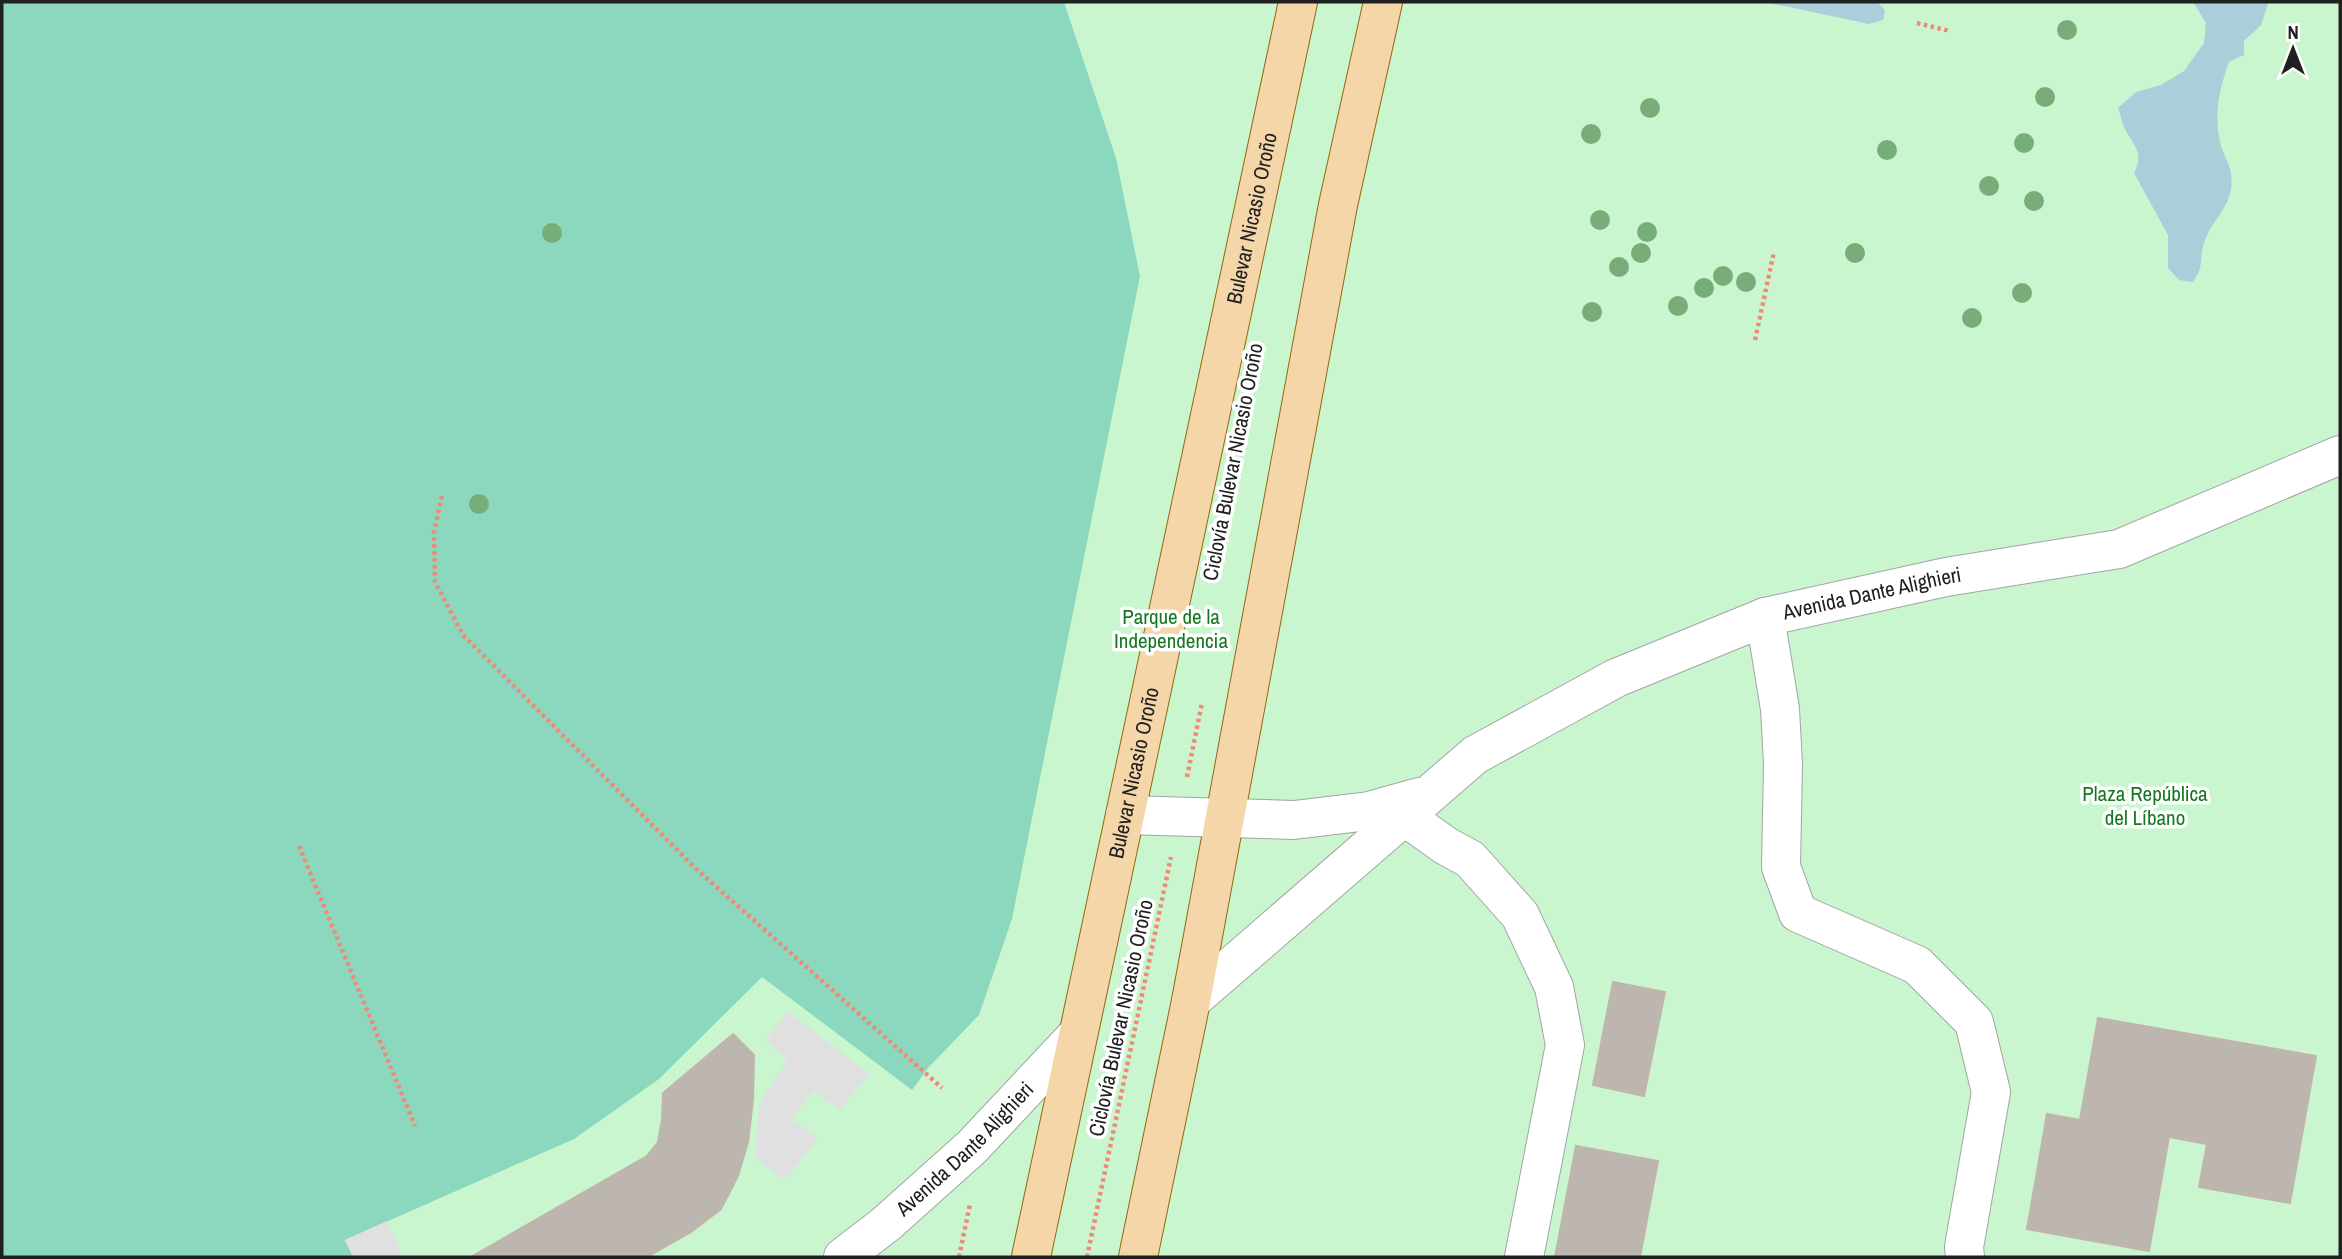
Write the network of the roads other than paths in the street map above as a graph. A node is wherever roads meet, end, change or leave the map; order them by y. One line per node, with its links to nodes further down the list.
1 (1298, 2): 6 (main road, Bulevar Nicasio Oroño)
2 (1383, 2): 7 (main road)
3 (2340, 455): 4 (street, Avenida Dante Alighieri)
4 (1765, 617): 5 (street, Avenida Dante Alighieri); 14 (street)
5 (1416, 805): 7 (street, Avenida Dante Alighieri); 8 (street, Avenida Dante Alighieri); 13 (street)
6 (1125, 815): 7 (street, Avenida Dante Alighieri); 9 (main road, Bulevar Nicasio Oroño)
7 (1224, 818): 8 (main road)
8 (1191, 1001): 12 (main road)
9 (1078, 1034): 10 (street, Avenida Dante Alighieri); 11 (main road, Bulevar Nicasio Oroño)
10 (842, 1257)
11 (1031, 1257)
12 (1138, 1257)
13 (1524, 1257)
14 (1965, 1257)

